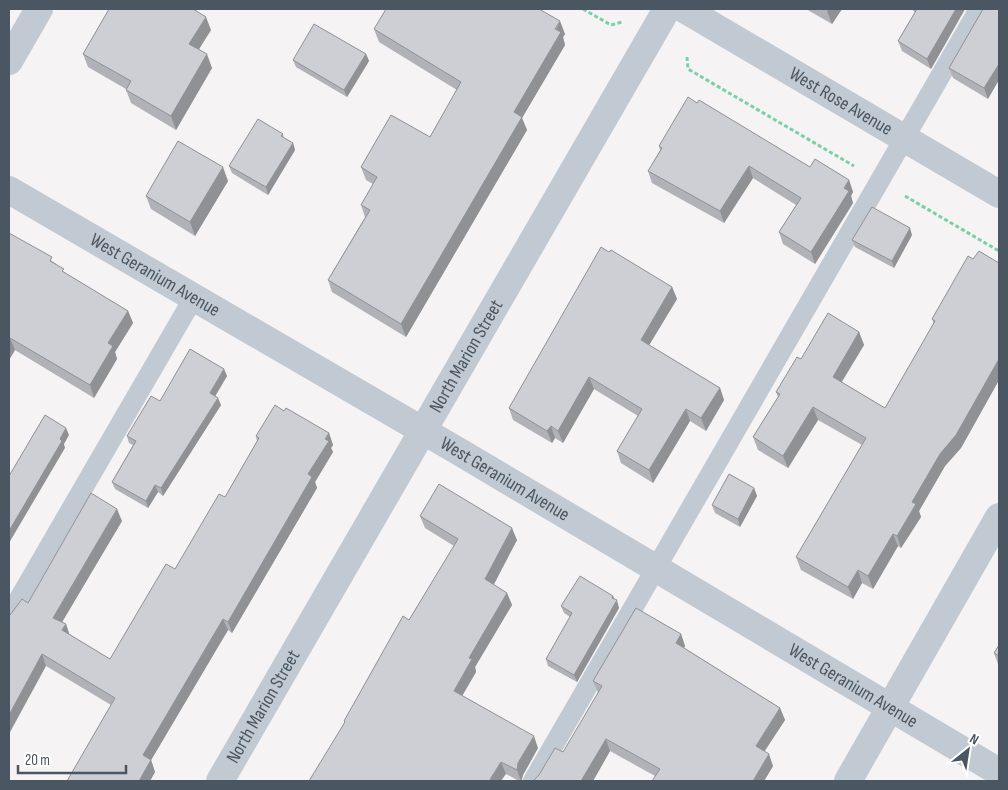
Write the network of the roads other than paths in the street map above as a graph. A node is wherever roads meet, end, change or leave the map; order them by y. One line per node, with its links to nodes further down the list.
1 (39, 9): 5 (street)
2 (668, 9): 10 (street, North Marion Street)
3 (684, 9): 6 (street, West Rose Avenue)
4 (980, 9): 6 (lane)
5 (9, 61)
6 (904, 138): 8 (street, West Rose Avenue); 12 (lane)
7 (9, 190): 9 (street, West Geranium Avenue)
8 (999, 194)
9 (194, 297): 10 (street, West Geranium Avenue); 13 (lane)
10 (424, 431): 12 (street, West Geranium Avenue); 16 (street, North Marion Street)
11 (999, 517): 14 (street)
12 (658, 568): 14 (street, West Geranium Avenue); 17 (lane)
13 (9, 616)
14 (890, 707): 15 (street, West Geranium Avenue); 18 (street)
15 (999, 772)
16 (220, 781)
17 (533, 781)
18 (848, 781)

